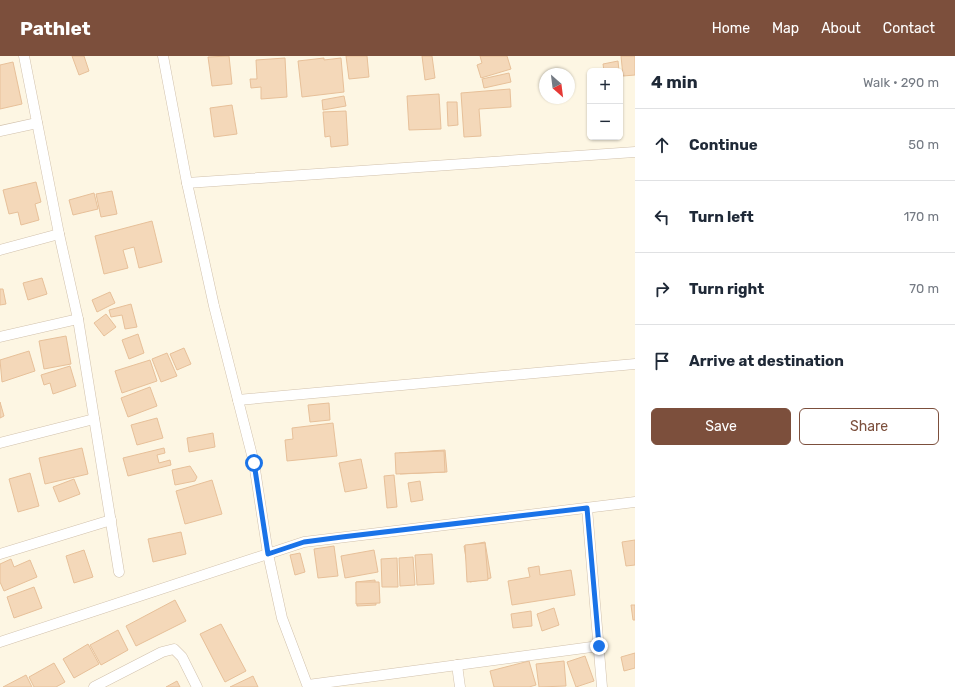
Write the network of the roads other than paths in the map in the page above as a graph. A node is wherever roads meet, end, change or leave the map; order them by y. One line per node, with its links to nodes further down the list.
1 (24, 56): 3 (street)
2 (163, 56): 6 (street)
3 (37, 123): 4 (street); 7 (street)
4 (0, 132)
5 (635, 152): 6 (street)
6 (187, 183): 12 (street)
7 (59, 234): 8 (street); 9 (street)
8 (0, 250)
9 (78, 319): 10 (street); 13 (street)
10 (0, 337)
11 (635, 364): 12 (street)
12 (238, 400): 19 (street)
13 (94, 419): 14 (street); 17 (street)
14 (0, 443)
15 (635, 502): 16 (street)
16 (587, 508): 19 (street); 22 (street)
17 (111, 520): 18 (street); 20 (street)
18 (0, 554)
19 (268, 554): 21 (street); 24 (street)
20 (119, 572)
21 (0, 642)
22 (599, 646): 23 (street); 28 (street)
23 (457, 665): 24 (street); 27 (street)
24 (308, 686)
25 (94, 687): 26 (street)
26 (197, 687)
27 (460, 687)
28 (602, 687)

